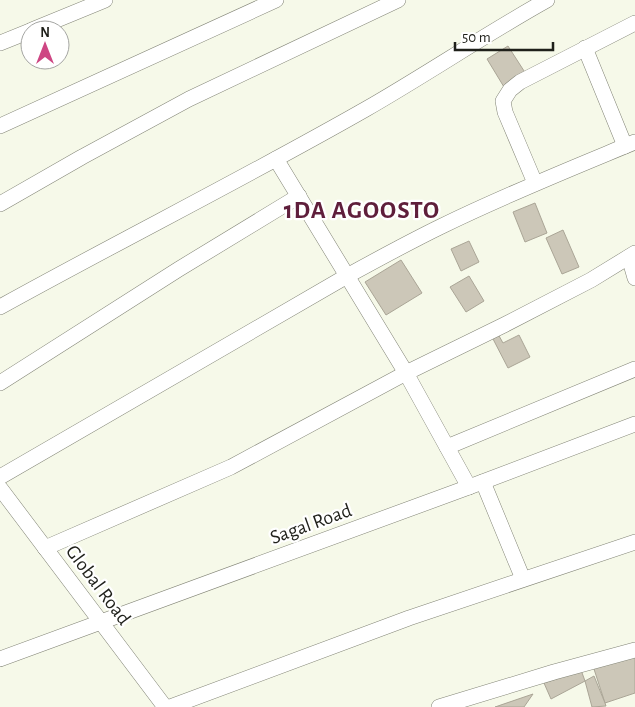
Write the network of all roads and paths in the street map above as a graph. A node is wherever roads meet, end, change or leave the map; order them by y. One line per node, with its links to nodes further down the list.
1 (105, 0): 5 (street)
2 (276, 0): 10 (street)
3 (398, 0): 15 (street)
4 (547, 0): 12 (street)
5 (56, 20)
6 (635, 23): 9 (street)
7 (20, 35): 8 (street)
8 (0, 43)
9 (585, 48): 11 (street); 13 (street)
10 (0, 126)
11 (630, 144): 13 (street)
12 (276, 159): 14 (street); 19 (street)
13 (536, 183): 17 (street)
14 (299, 196): 17 (street); 22 (street)
15 (0, 204)
16 (632, 255): 18 (street); 21 (street)
17 (347, 276): 21 (street); 25 (street)
18 (635, 278)
19 (0, 307)
20 (635, 369): 24 (street)
21 (406, 373): 24 (street); 30 (street)
22 (0, 383)
23 (635, 424): 26 (street, Sagal Road)
24 (448, 447): 26 (street)
25 (0, 477)
26 (476, 485): 31 (street); 32 (street, Sagal Road)
27 (0, 488): 28 (street, Global Road)
28 (5, 504): 30 (street, Global Road)
29 (635, 542): 31 (street)
30 (46, 548): 32 (street, Global Road)
31 (523, 579): 36 (street)
32 (101, 621): 34 (street, Sagal Road); 35 (street, Global Road)
33 (635, 650): 37 (street)
34 (0, 659)
35 (165, 707)
36 (170, 707)
37 (439, 707)

